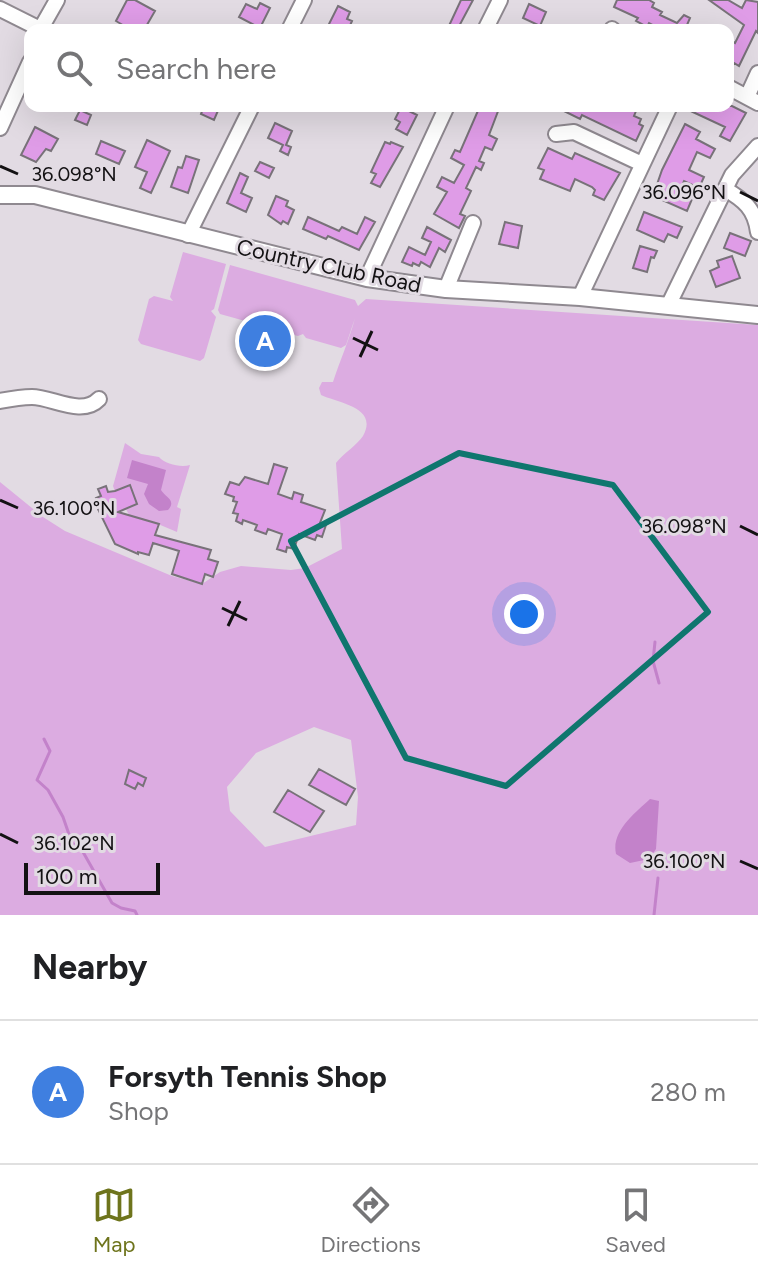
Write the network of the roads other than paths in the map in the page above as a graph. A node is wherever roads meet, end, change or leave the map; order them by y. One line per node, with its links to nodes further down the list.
1 (57, 0): 6 (street)
2 (304, 0): 7 (street)
3 (500, 0): 8 (street)
4 (0, 9): 5 (street)
5 (29, 24)
6 (43, 24)
7 (292, 24)
8 (488, 24)
9 (758, 73): 12 (street)
10 (24, 75): 16 (street)
11 (734, 90): 12 (street)
12 (752, 100)
13 (249, 112): 24 (street)
14 (444, 112): 25 (street)
15 (667, 112): 19 (street)
16 (0, 128)
17 (556, 134): 19 (street)
18 (758, 146): 20 (street)
19 (642, 164): 27 (street)
20 (725, 189): 23 (street); 28 (street)
21 (0, 195): 24 (main road, Country Club Road)
22 (473, 223): 26 (street)
23 (758, 232)
24 (188, 235): 25 (main road, Country Club Road)
25 (367, 278): 26 (main road, Country Club Road)
26 (446, 289): 27 (main road, Country Club Road)
27 (580, 297): 28 (main road, Country Club Road)
28 (668, 306): 29 (main road, Country Club Road)
29 (758, 315)
30 (101, 398): 31 (street)
31 (0, 401)

